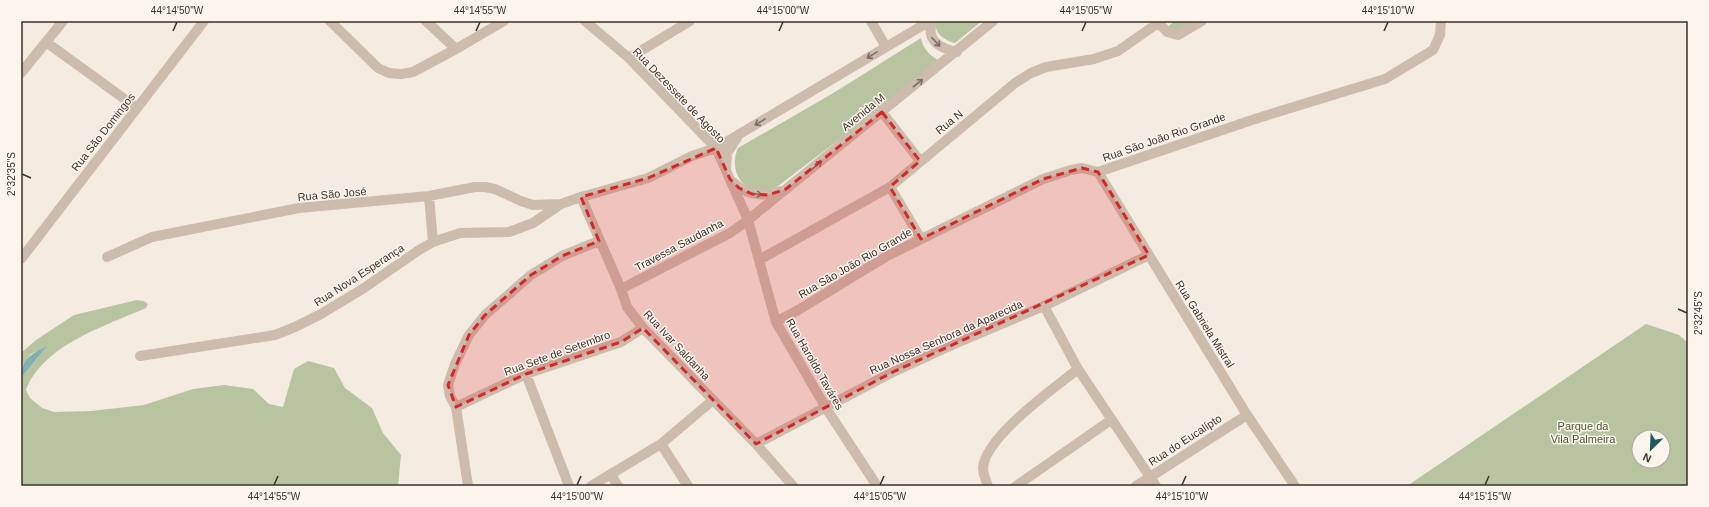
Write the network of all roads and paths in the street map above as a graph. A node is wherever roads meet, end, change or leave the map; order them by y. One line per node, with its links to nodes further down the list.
1 (63, 21): 14 (street)
2 (204, 21): 20 (street, Rua São Domingos)
3 (330, 21): 16 (street)
4 (426, 21): 16 (street)
5 (504, 21): 16 (street)
6 (585, 21): 18 (street, Rua Dezessete de Agosto)
7 (690, 21): 18 (street)
8 (871, 21): 15 (street)
9 (931, 21): 15 (street); 17 (street, one-way to 17)
10 (993, 21): 17 (street, Avenida M)
11 (1202, 21): 13 (street)
12 (1441, 21): 25 (street, Rua São João Rio Grande)
13 (1160, 22): 24 (street, Rua N)
14 (46, 42): 19 (street); 20 (street)
15 (886, 47): 22 (street, one-way to 22)
16 (456, 49)
17 (957, 52): 21 (street, Avenida M, one-way to 17)
18 (629, 58): 23 (street, Rua Dezessete de Agosto)
19 (21, 73)
20 (137, 108): 38 (street, Rua São Domingos)
21 (882, 112): 24 (street); 28 (street, Avenida M, one-way to 21)
22 (743, 132): 23 (street); 26 (street)
23 (716, 148): 26 (street, Rua Dezessete de Agosto); 30 (street)
24 (920, 161): 27 (street, Rua N)
25 (1098, 172): 33 (street, Rua São João Rio Grande); 36 (street, Rua Gabriela Mistral)
26 (728, 175): 28 (street, one-way to 28); 32 (street, Rua Dezessete de Agosto)
27 (890, 187): 33 (street); 39 (street, Rua N)
28 (786, 189): 32 (street, Avenida M)
29 (429, 196): 31 (street, Rua São José); 35 (street); 37 (street, Rua São José)
30 (581, 197): 31 (street); 34 (street, Rua Ivar Saldanha)
31 (560, 204): 35 (street, Rua Nova Esperança)
32 (748, 220): 39 (street, Rua Haroldo Taváres); 40 (street, Travessa Saudanha)
33 (921, 239): 42 (street, Rua São João Rio Grande)
34 (599, 241): 40 (street, Rua Ivar Saldanha); 48 (street)
35 (433, 242): 44 (street, Rua Nova Esperança)
36 (1150, 255): 41 (street, Rua Nossa Senhora da Aparecida); 50 (street, Rua Gabriela Mistral)
37 (107, 257)
38 (21, 258)
39 (759, 260): 42 (street, Rua Haroldo Taváres)
40 (621, 289): 43 (street, Rua Ivar Saldanha)
41 (1044, 306): 45 (street); 49 (street, Rua Nossa Senhora da Aparecida)
42 (776, 322): 49 (street, Rua Haroldo Taváres)
43 (643, 328): 46 (street, Rua Sete de Setembro); 47 (street, Rua Ivar Saldanha)
44 (140, 356)
45 (1078, 370): 51 (street); 63 (street)
46 (526, 374): 48 (street, Rua Sete de Setembro); 57 (street)
47 (713, 400): 52 (street); 53 (street, Rua Ivar Saldanha)
48 (456, 407): 56 (street)
49 (826, 408): 53 (street, Rua Nossa Senhora da Aparecida); 62 (street, Rua Haroldo Taváres)
50 (1247, 414): 55 (street, Rua do Eucalípto); 67 (street, Rua Gabriela Mistral)
51 (1111, 420): 55 (street); 64 (street)
52 (661, 444): 54 (street); 60 (street)
53 (756, 444): 61 (street, Rua Ivar Saldanha)
54 (611, 476): 58 (street); 59 (street)
55 (1150, 476): 65 (street, Rua do Eucalípto); 66 (street)
56 (468, 486)
57 (569, 486)
58 (592, 486)
59 (618, 486)
60 (688, 486)
61 (793, 486)
62 (877, 486)
63 (988, 486)
64 (1016, 486)
65 (1136, 486)
66 (1156, 486)
67 (1295, 486)

